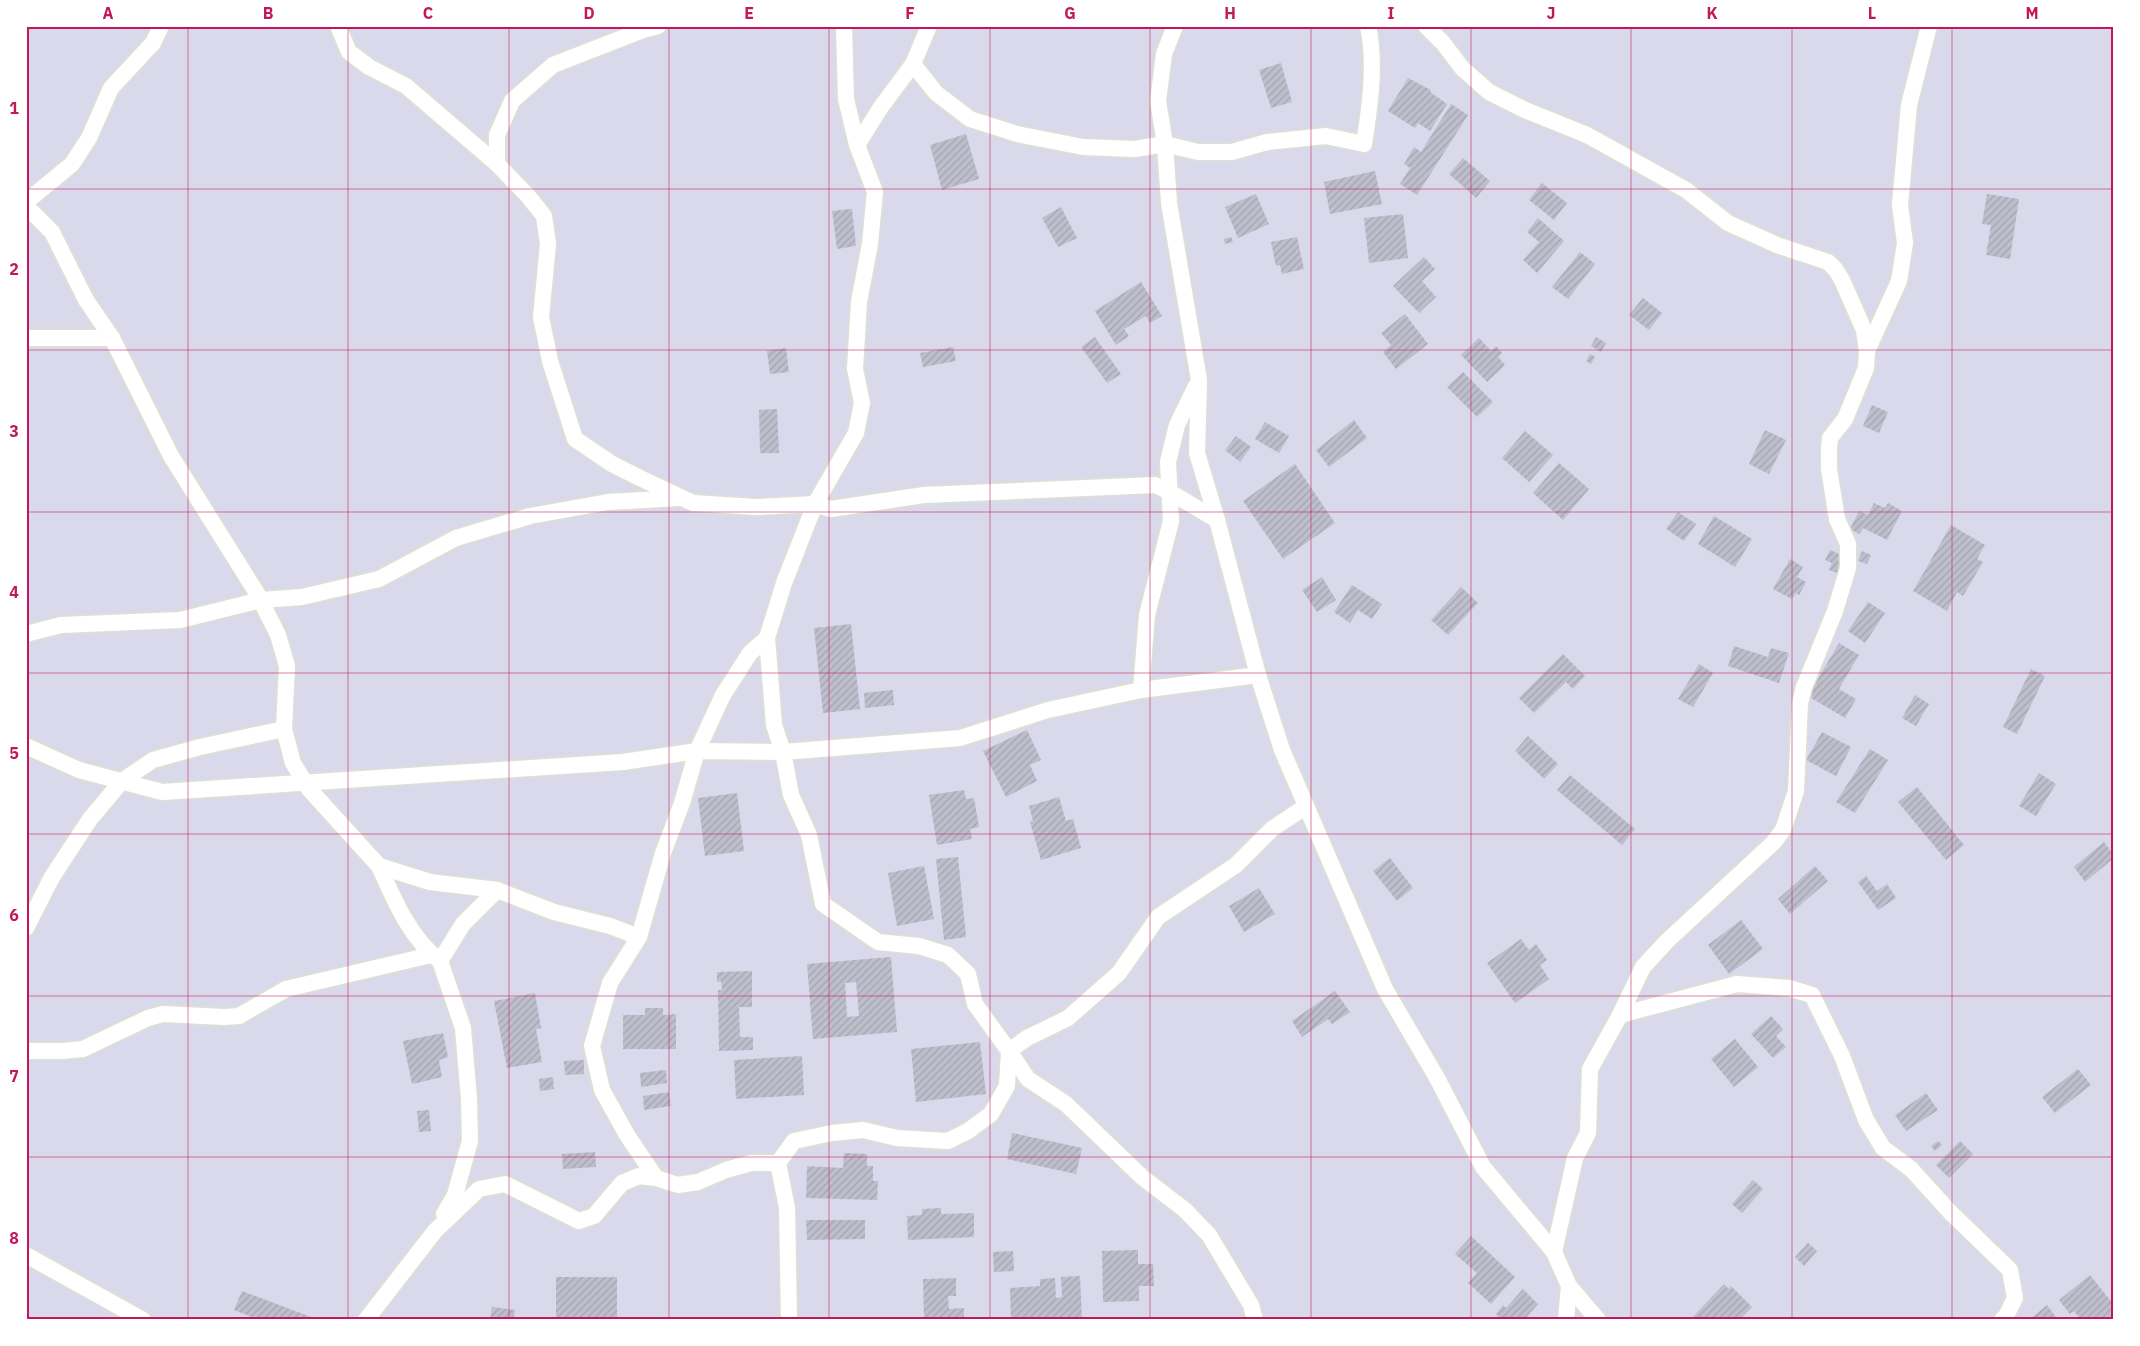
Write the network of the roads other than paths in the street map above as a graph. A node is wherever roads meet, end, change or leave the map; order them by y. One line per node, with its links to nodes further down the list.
1 (161, 26): 14 (street)
2 (338, 26): 13 (street)
3 (658, 26): 13 (street)
4 (1175, 26): 11 (street)
5 (1368, 26): 11 (street)
6 (1426, 26): 18 (street)
7 (1929, 26): 18 (street)
8 (840, 27): 12 (street)
9 (923, 28): 10 (street)
10 (913, 64): 11 (street); 12 (street)
11 (1165, 144): 19 (street)
12 (857, 146): 22 (street)
13 (497, 164): 21 (street)
14 (26, 202)
15 (26, 206): 17 (street)
16 (26, 338): 17 (street)
17 (112, 338): 24 (street)
18 (1867, 351): 41 (street)
19 (1199, 380): 20 (street); 23 (street)
20 (1170, 492): 22 (street); 23 (street); 28 (street)
21 (682, 498): 22 (street); 24 (street)
22 (815, 504): 26 (street)
23 (1217, 520): 27 (street)
24 (261, 600): 25 (street); 29 (street)
25 (26, 634)
26 (767, 638): 31 (street); 32 (street)
27 (1258, 674): 28 (street); 35 (street)
28 (1142, 690): 32 (street)
29 (284, 729): 33 (street); 34 (street)
30 (26, 746): 33 (street)
31 (697, 751): 32 (street); 34 (street); 39 (street)
32 (782, 752): 43 (street)
33 (122, 781): 34 (street); 38 (street)
34 (305, 783): 36 (street)
35 (1306, 806): 43 (street); 47 (street)
36 (379, 866): 37 (street); 40 (street)
37 (496, 890): 39 (street); 40 (street)
38 (26, 928)
39 (639, 937): 45 (street)
40 (435, 958): 42 (street); 46 (street)
41 (1620, 1015): 47 (street); 57 (street)
42 (26, 1051)
43 (1009, 1052): 44 (street); 50 (street)
44 (778, 1163): 45 (street); 53 (street)
45 (656, 1178): 46 (street)
46 (434, 1231): 52 (street)
47 (1554, 1252): 49 (street)
48 (26, 1255): 51 (street)
49 (1570, 1286): 55 (street); 56 (street)
50 (1253, 1312): 54 (street)
51 (143, 1320)
52 (366, 1320)
53 (789, 1320)
54 (1243, 1320)
55 (1566, 1320)
56 (1598, 1320)
57 (2002, 1320)

